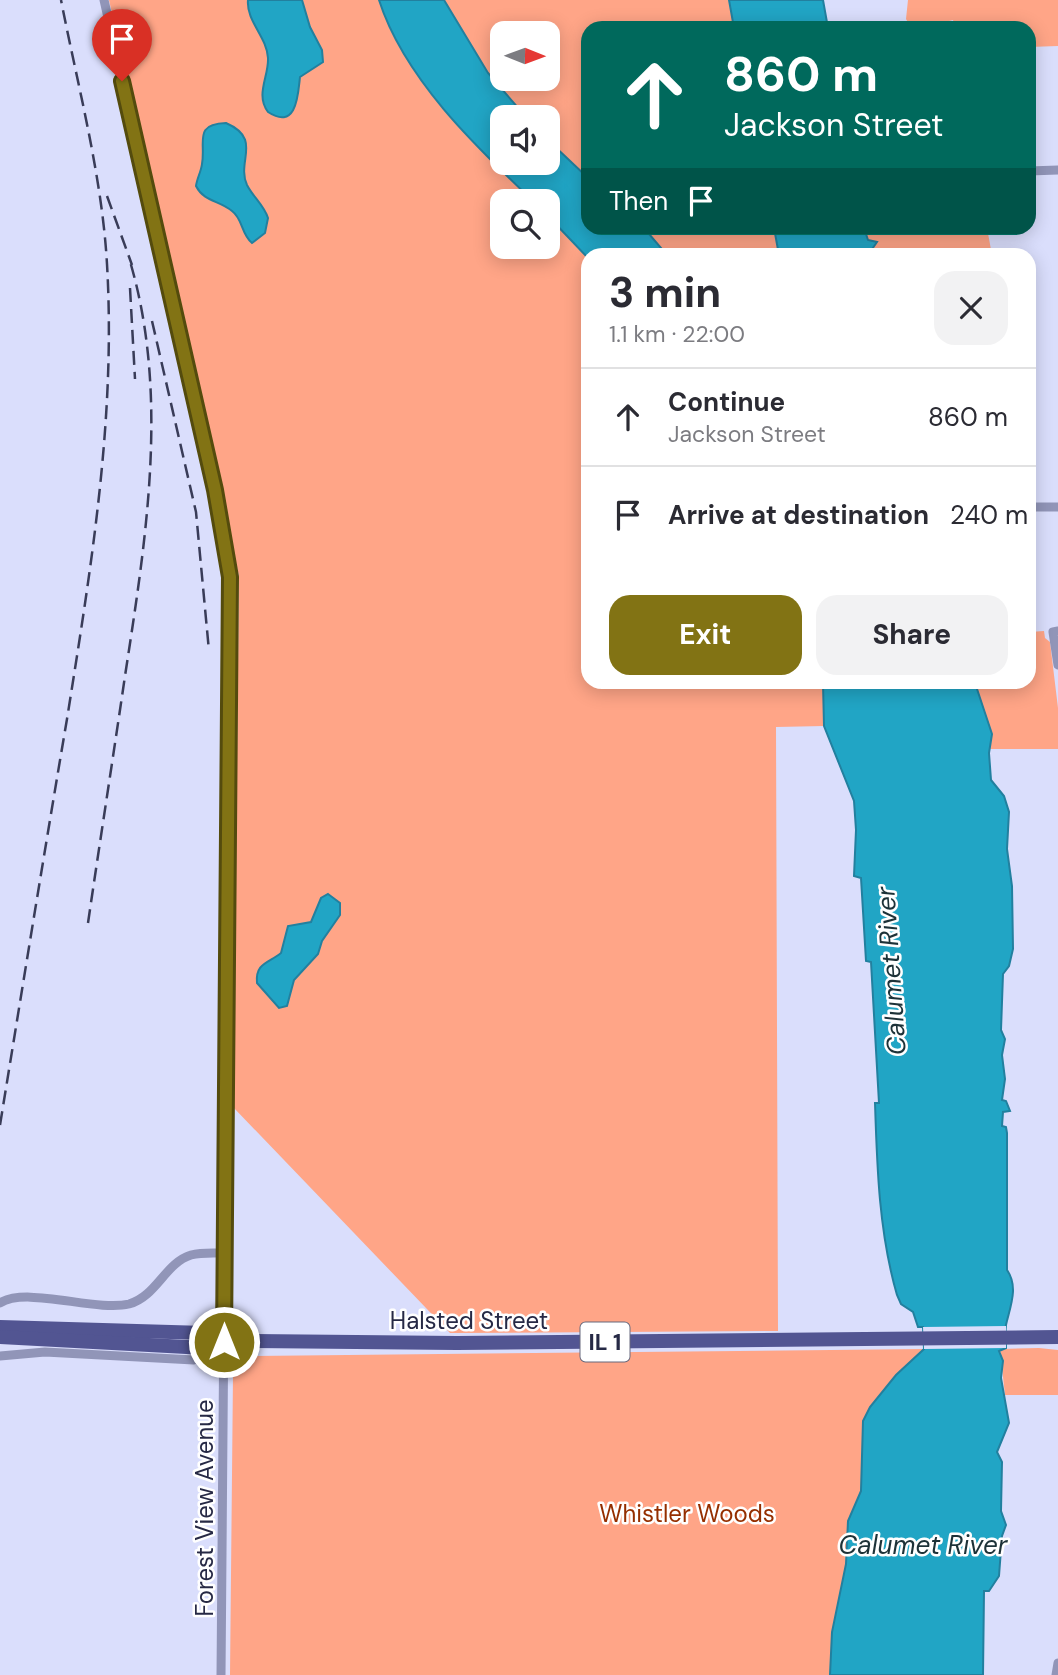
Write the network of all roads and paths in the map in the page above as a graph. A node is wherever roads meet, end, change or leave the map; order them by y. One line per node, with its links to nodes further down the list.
1 (104, 0): 8 (street, Forest View Avenue)
2 (1058, 170): 3 (street)
3 (1036, 171)
4 (1036, 507): 5 (street)
5 (1058, 507)
6 (1056, 632): 7 (street)
7 (1058, 665)
8 (224, 1253): 9 (street); 13 (street, Forest View Avenue)
9 (0, 1303)
10 (0, 1327): 13 (main road, Halsted Street / IL 1)
11 (0, 1337): 13 (main road, Halsted Street / IL 1)
12 (1058, 1337): 13 (main road, Halsted Street / IL 1)
13 (224, 1342): 17 (street, Forest View Avenue)
14 (0, 1356): 15 (street)
15 (194, 1360)
16 (1058, 1663): 18 (street)
17 (221, 1675)
18 (1056, 1675)

